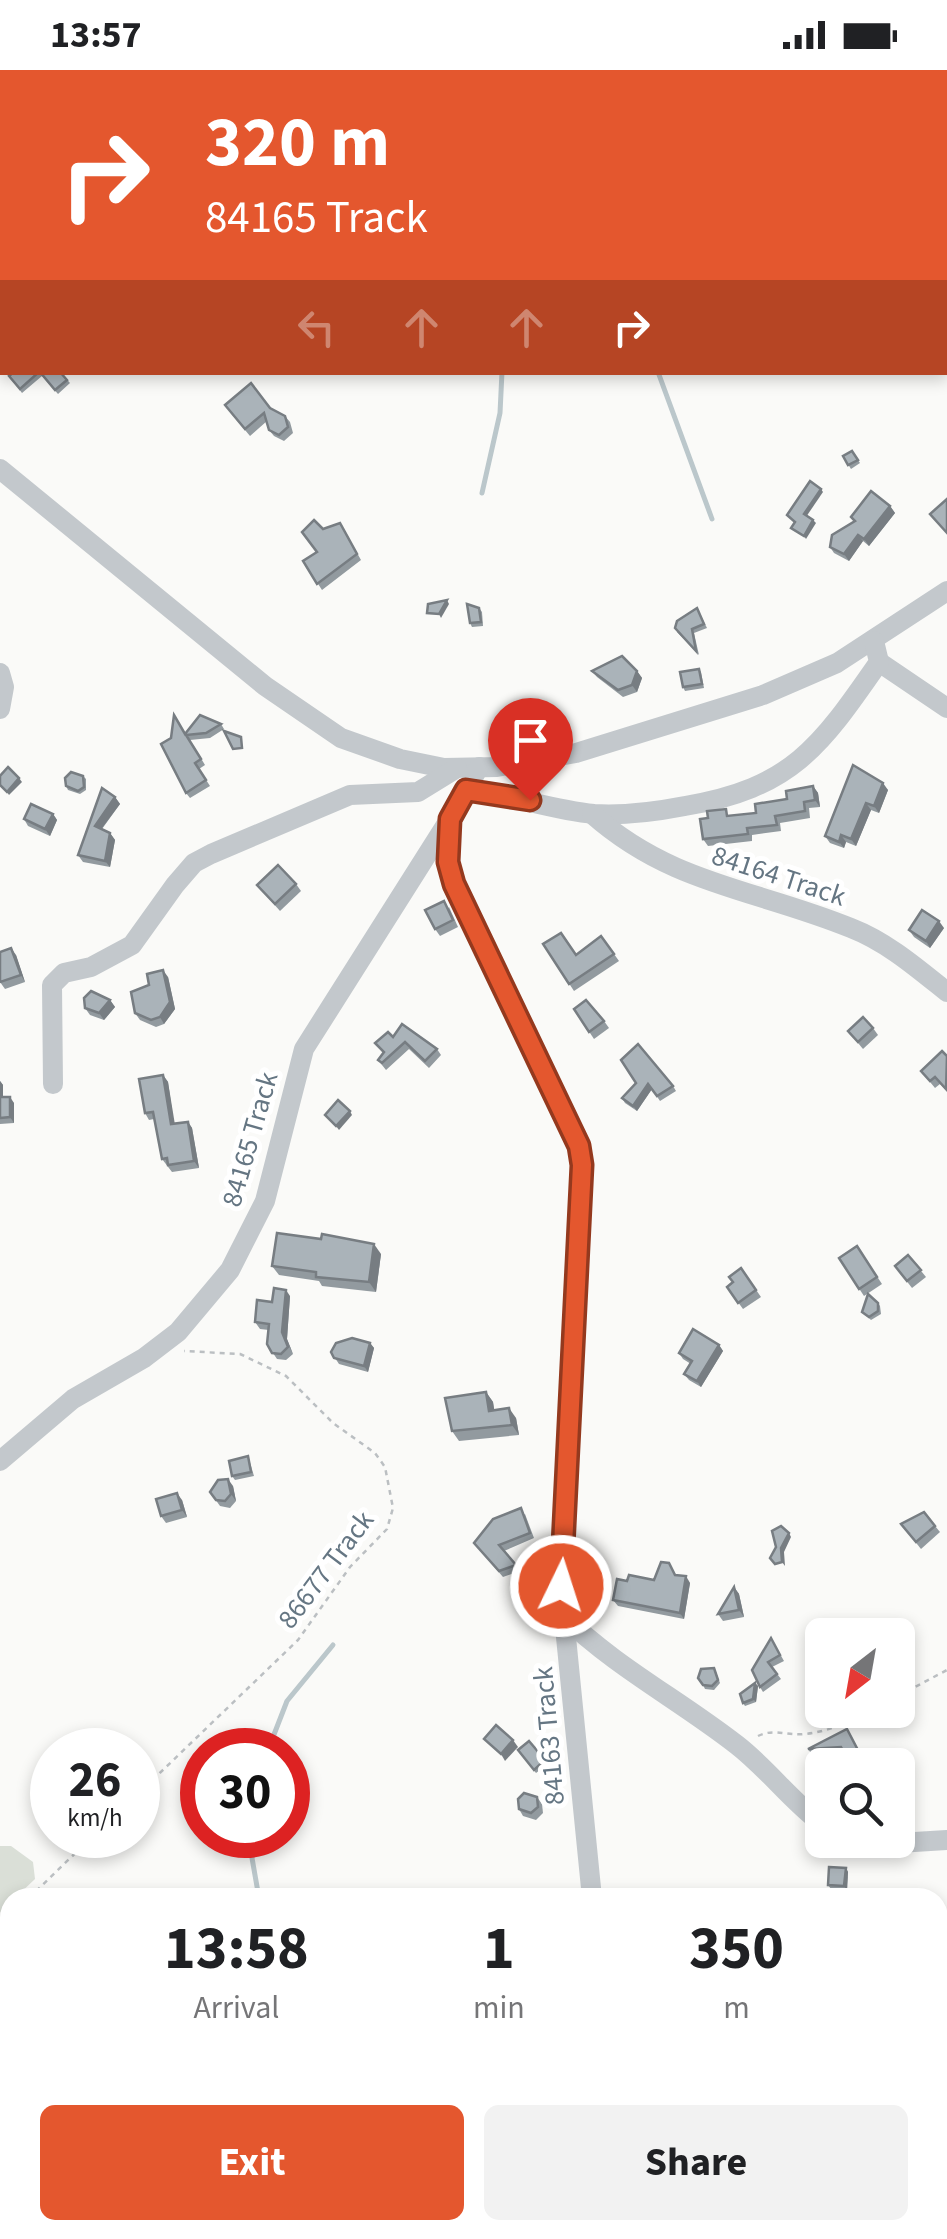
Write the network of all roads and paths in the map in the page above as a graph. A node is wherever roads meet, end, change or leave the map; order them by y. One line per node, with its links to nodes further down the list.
1 (4, 482): 7 (street)
2 (947, 590): 3 (street)
3 (877, 652): 5 (street); 7 (street); 9 (street)
4 (0, 673): 6 (street)
5 (947, 708)
6 (0, 709)
7 (468, 768): 8 (street, 84163 Track); 12 (street)
8 (466, 790): 9 (street); 10 (street, 84163 Track)
9 (592, 814): 11 (street, 84164 Track)
10 (450, 819): 14 (street, 84165 Track); 15 (street, 84163 Track)
11 (947, 992)
12 (53, 1084)
13 (180, 1352): 20 (path, 86677 Track)
14 (0, 1461)
15 (562, 1615): 19 (street); 26 (street, 84163 Track)
16 (947, 1670): 17 (path)
17 (915, 1687)
18 (833, 1728): 19 (path)
19 (739, 1746): 21 (street)
20 (160, 1773)
21 (805, 1811)
22 (947, 1840): 23 (street)
23 (915, 1842)
24 (70, 1858): 25 (path)
25 (39, 1888)
26 (591, 1888)

